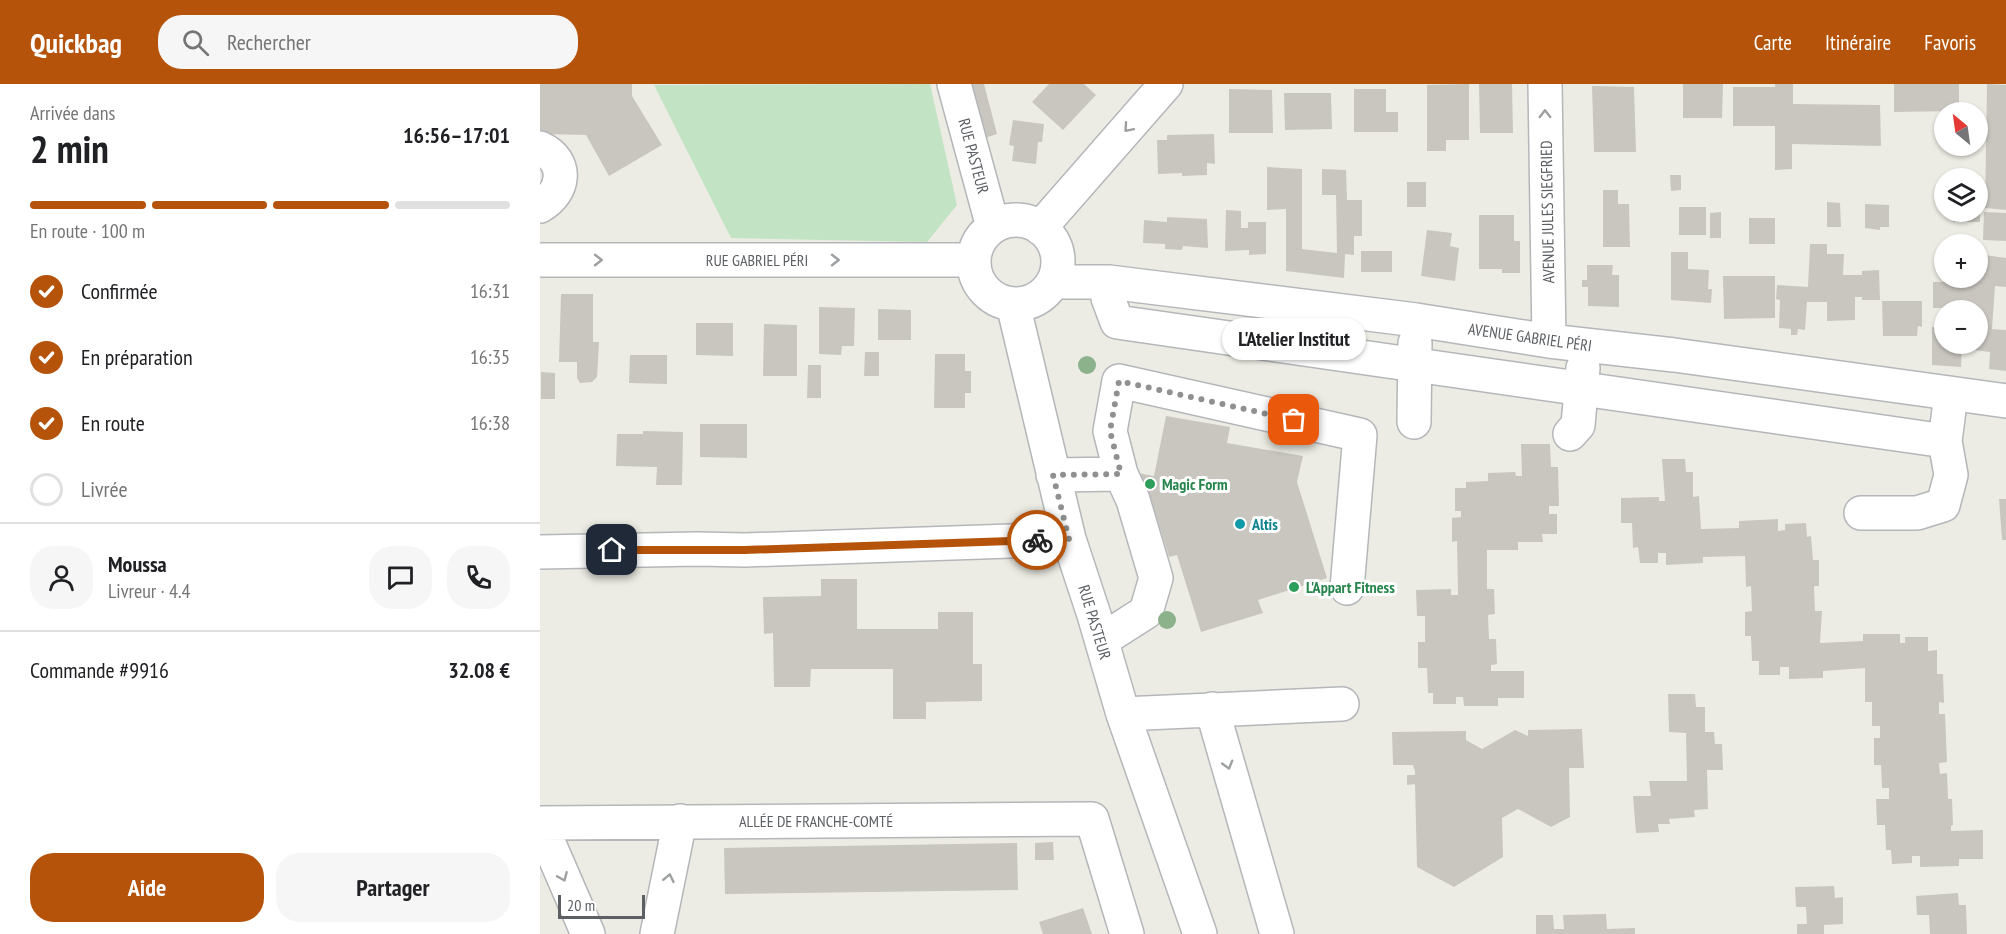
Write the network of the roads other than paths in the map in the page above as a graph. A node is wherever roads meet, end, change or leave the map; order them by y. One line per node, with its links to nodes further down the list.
1 (954, 84): 6 (street, RUE PASTEUR)
2 (1166, 84): 7 (street, one-way to 7)
3 (1545, 84): 14 (street, AVENUE JULES SIEGFRIED, one-way to 3)
4 (540, 148): 5 (street)
5 (540, 206)
6 (993, 227): 7 (street); 9 (street)
7 (1040, 228): 10 (street)
8 (540, 260): 9 (street, RUE GABRIEL PÉRI, one-way to 9)
9 (974, 260): 12 (street)
10 (1053, 282): 11 (street, AVENUE GABRIEL PÉRI); 12 (street)
11 (1108, 282): 13 (street, AVENUE GABRIEL PÉRI); 16 (street)
12 (1013, 304): 24 (street, RUE PASTEUR)
13 (1416, 320): 14 (street, AVENUE GABRIEL PÉRI); 16 (street)
14 (1549, 341): 15 (street, AVENUE GABRIEL PÉRI)
15 (1585, 345): 17 (street); 18 (street, AVENUE GABRIEL PÉRI)
16 (1415, 364): 17 (street); 20 (street)
17 (1582, 388): 21 (street); 22 (street)
18 (1951, 394): 19 (street, AVENUE GABRIEL PÉRI); 22 (street)
19 (2006, 401)
20 (1414, 422)
21 (1570, 434)
22 (1946, 441): 25 (street)
23 (1121, 474): 24 (street); 28 (street); 29 (street)
24 (1053, 475): 26 (street, RUE PASTEUR)
25 (1861, 513)
26 (1069, 539): 27 (street); 29 (street, RUE PASTEUR)
27 (540, 552)
28 (1347, 588)
29 (1102, 640): 32 (street, RUE PASTEUR)
30 (1342, 704): 31 (street)
31 (1212, 709): 32 (street); 39 (street, one-way to 39)
32 (1123, 714): 38 (street, RUE PASTEUR)
33 (680, 822): 34 (street, ALLÉE DE FRANCHE-COMTÉ); 36 (street, one-way to 33); 37 (street, ALLÉE DE FRANCHE-COMTÉ)
34 (540, 823): 35 (street, one-way to 35)
35 (588, 934)
36 (657, 934)
37 (1127, 934)
38 (1200, 934)
39 (1277, 934)

